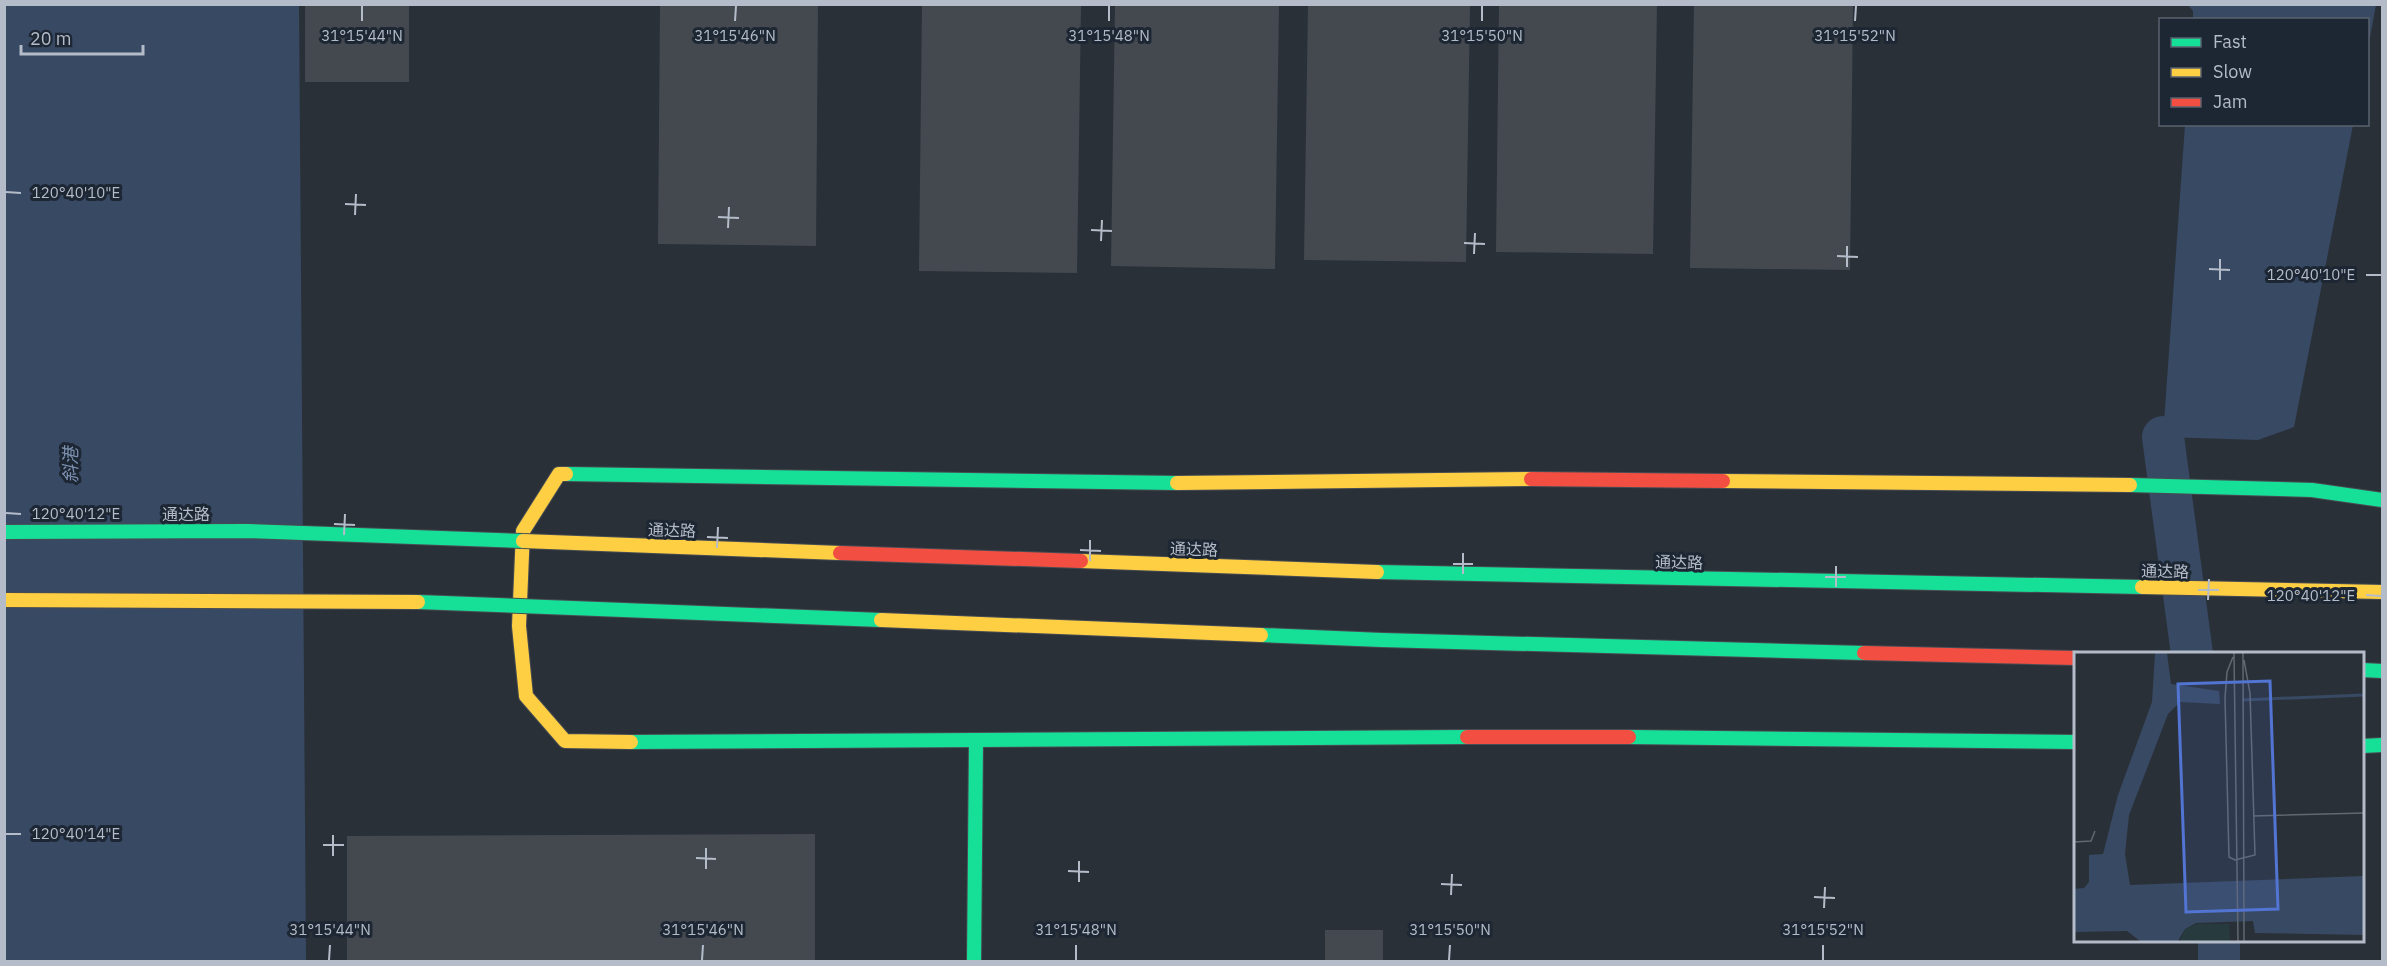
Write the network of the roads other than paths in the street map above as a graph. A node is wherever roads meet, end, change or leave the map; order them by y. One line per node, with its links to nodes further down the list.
1 (2382, 500): 8 (main road)
2 (4, 532): 3 (main road, 通达路, bridge)
3 (2382, 592)
4 (4, 600): 5 (main road, bridge)
5 (2074, 658)
6 (2363, 670): 7 (main road)
7 (2382, 671)
8 (976, 741): 9 (main road); 12 (main road)
9 (2074, 742)
10 (2382, 745): 11 (main road)
11 (2363, 746)
12 (974, 962)

